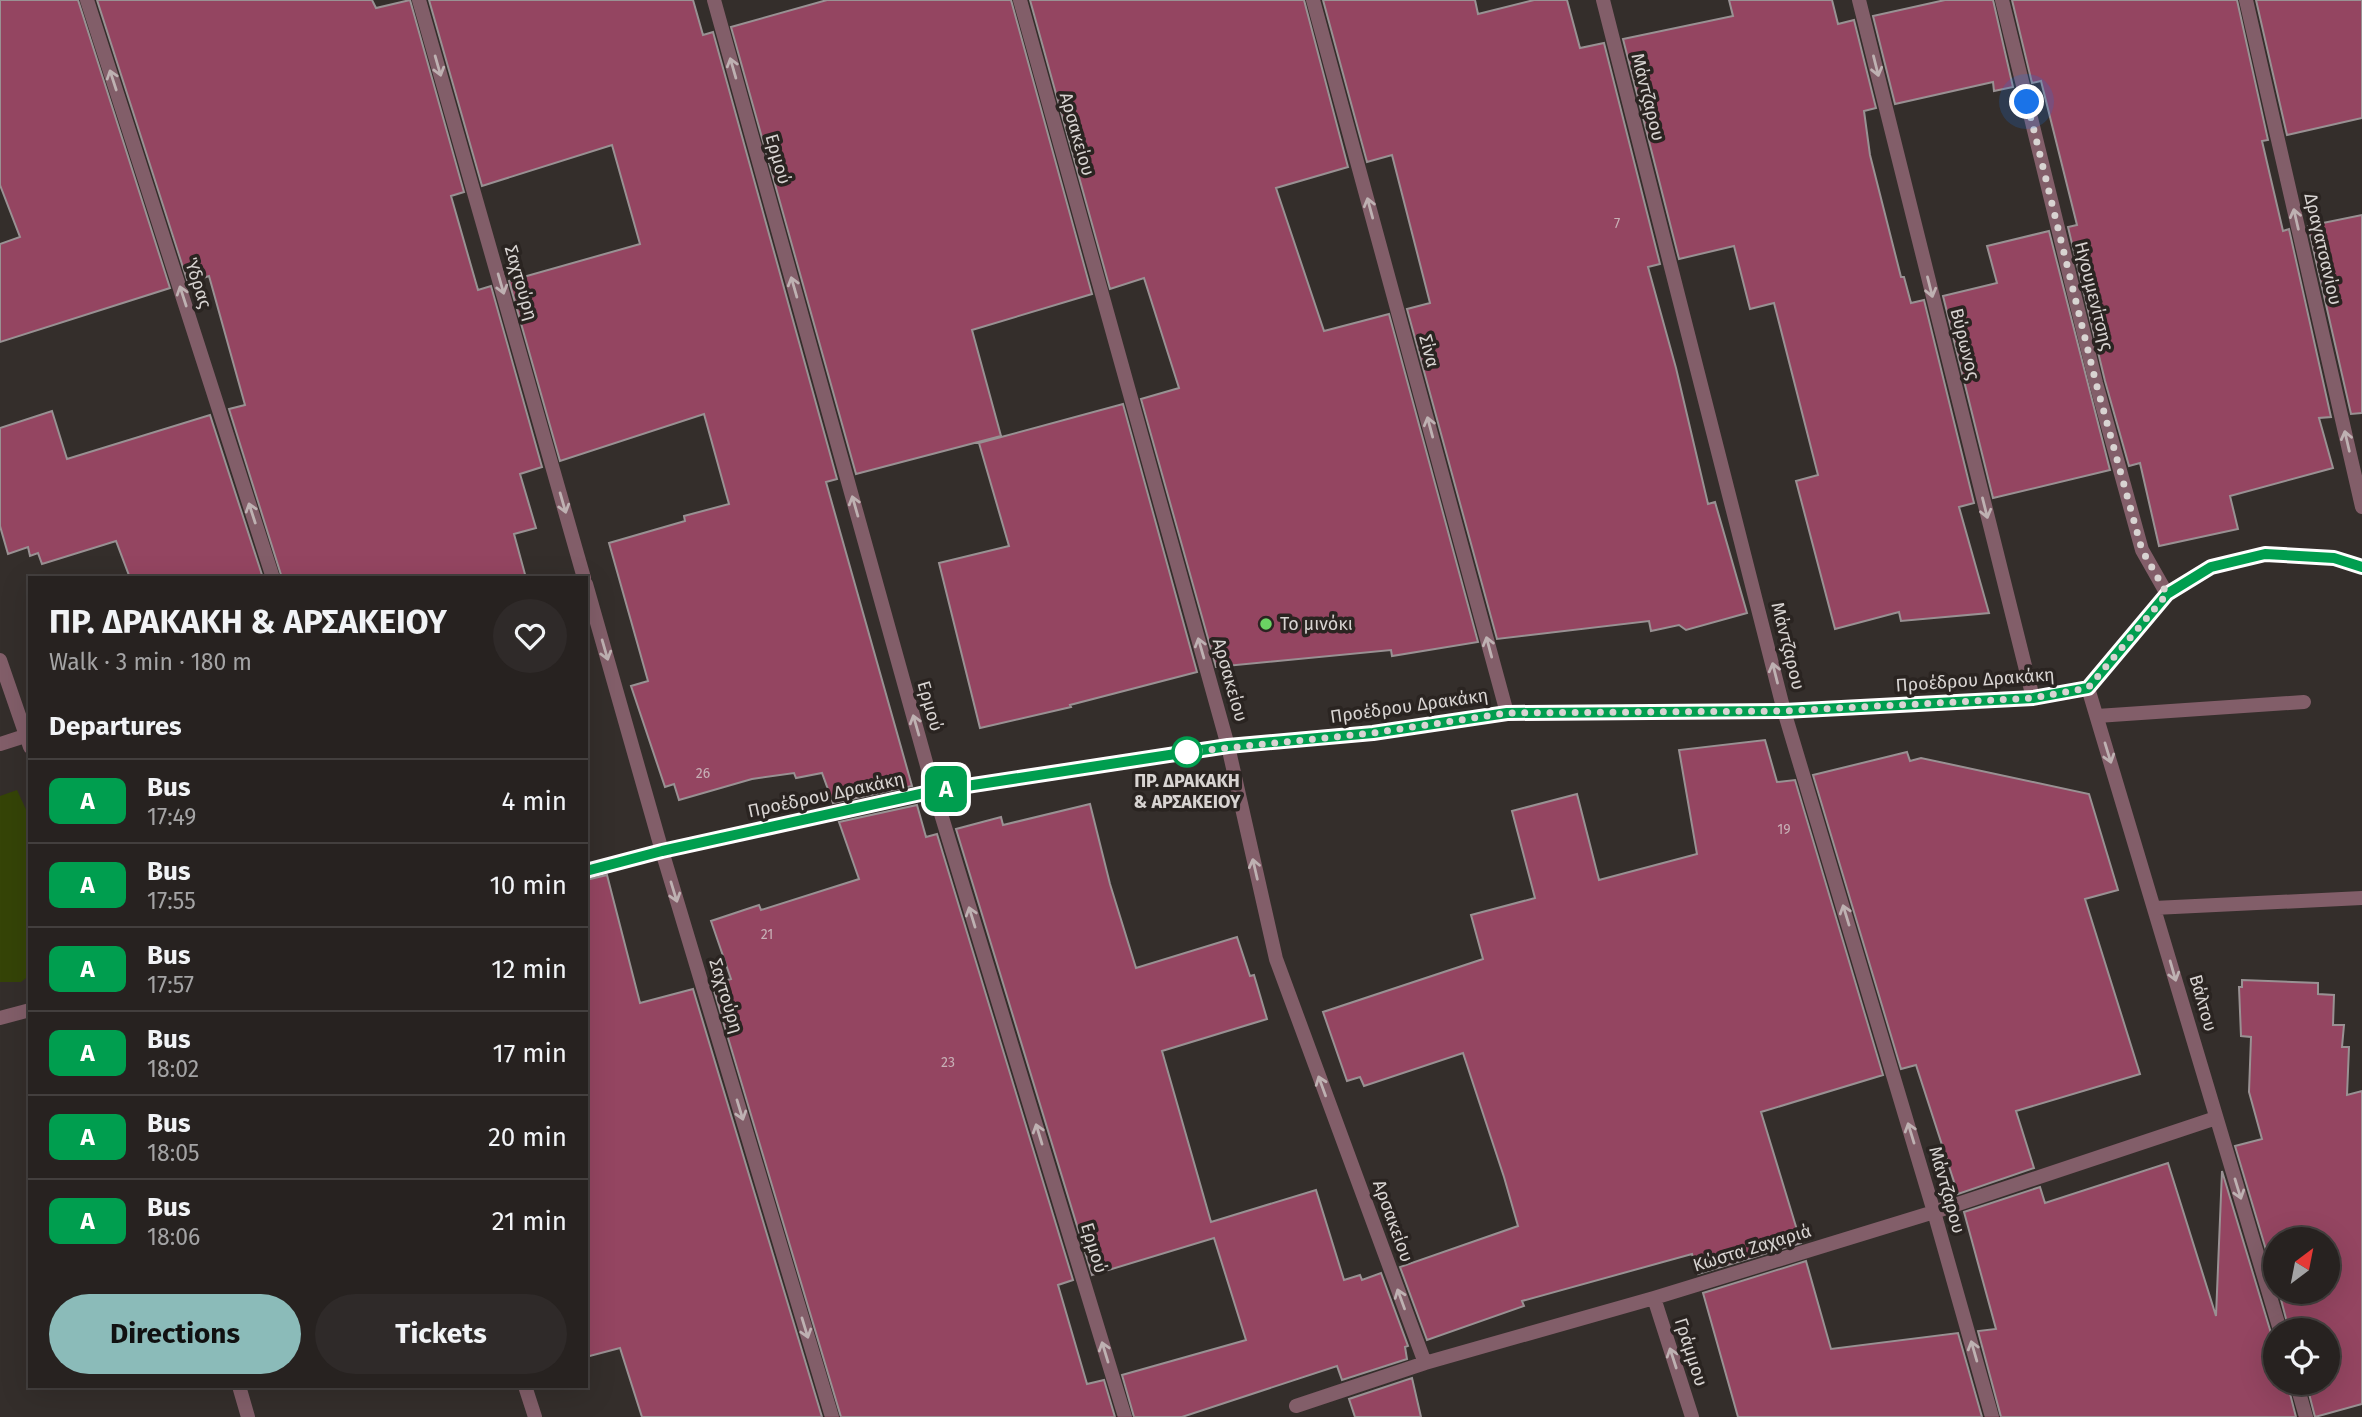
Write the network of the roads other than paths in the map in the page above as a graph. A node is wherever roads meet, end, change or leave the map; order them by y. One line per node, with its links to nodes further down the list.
1 (87, 0): 12 (street, Ύδρας, one-way to 1)
2 (419, 0): 13 (street, Σαχτούρη, one-way to 13)
3 (714, 0): 26 (street, Ερμού, one-way to 3)
4 (1020, 0): 25 (street, Αρσακείου, one-way to 4)
5 (1313, 0): 21 (street, Σίνα, one-way to 5)
6 (1603, 0): 20 (street, Μάντζαρου, one-way to 6)
7 (1859, 0): 18 (street, Βύρωνος, one-way to 18)
8 (2002, 0): 15 (street, Ηγουμενίτσης)
9 (2246, 0): 10 (street, Δραγατσανίου, one-way to 9)
10 (2362, 507)
11 (2362, 567): 15 (street)
12 (272, 576)
13 (583, 576)
14 (588, 591): 27 (street, Σαχτούρη, one-way to 27)
15 (2167, 594): 17 (street)
16 (0, 660): 23 (street)
17 (2088, 688): 18 (street, Προέδρου Δρακάκη); 22 (street, Βάλτου)
18 (2033, 698): 20 (street, Προέδρου Δρακάκη)
19 (2304, 702): 22 (street)
20 (1784, 711): 21 (street, Προέδρου Δρακάκη); 34 (street, Μάντζαρου, one-way to 20)
21 (1507, 713): 25 (street, Προέδρου Δρακάκη)
22 (2097, 716): 30 (street, Βάλτου, one-way to 30)
23 (27, 741): 24 (street)
24 (0, 744)
25 (1228, 746): 26 (street, Προέδρου Δρακάκη); 37 (street, Αρσακείου, one-way to 25)
26 (934, 791): 27 (street, Προέδρου Δρακάκη); 45 (street, Ερμού, one-way to 26)
27 (662, 851): 28 (street, Προέδρου Δρακάκη); 44 (street, Σαχτούρη, one-way to 44)
28 (588, 870)
29 (2362, 898): 30 (street)
30 (2154, 908): 33 (street, Βάλτου, one-way to 33)
31 (28, 1011): 32 (street)
32 (0, 1018)
33 (2217, 1118): 34 (street, Κώστα Ζαχαριά); 36 (street, Βάλτου, one-way to 36)
34 (1934, 1212): 35 (street, Κώστα Ζαχαριά); 47 (street, Μάντζαρου, one-way to 34)
35 (1654, 1298): 37 (street, Κώστα Ζαχαριά); 46 (street, Γράμμου, one-way to 35)
36 (2276, 1318)
37 (1425, 1363): 41 (street, Κώστα Ζαχαριά)
38 (240, 1388): 42 (street)
39 (526, 1388): 43 (street)
40 (2300, 1395): 48 (street)
41 (1296, 1406)
42 (248, 1417)
43 (535, 1417)
44 (832, 1417)
45 (1125, 1417)
46 (1692, 1417)
47 (1992, 1417)
48 (2306, 1417)

